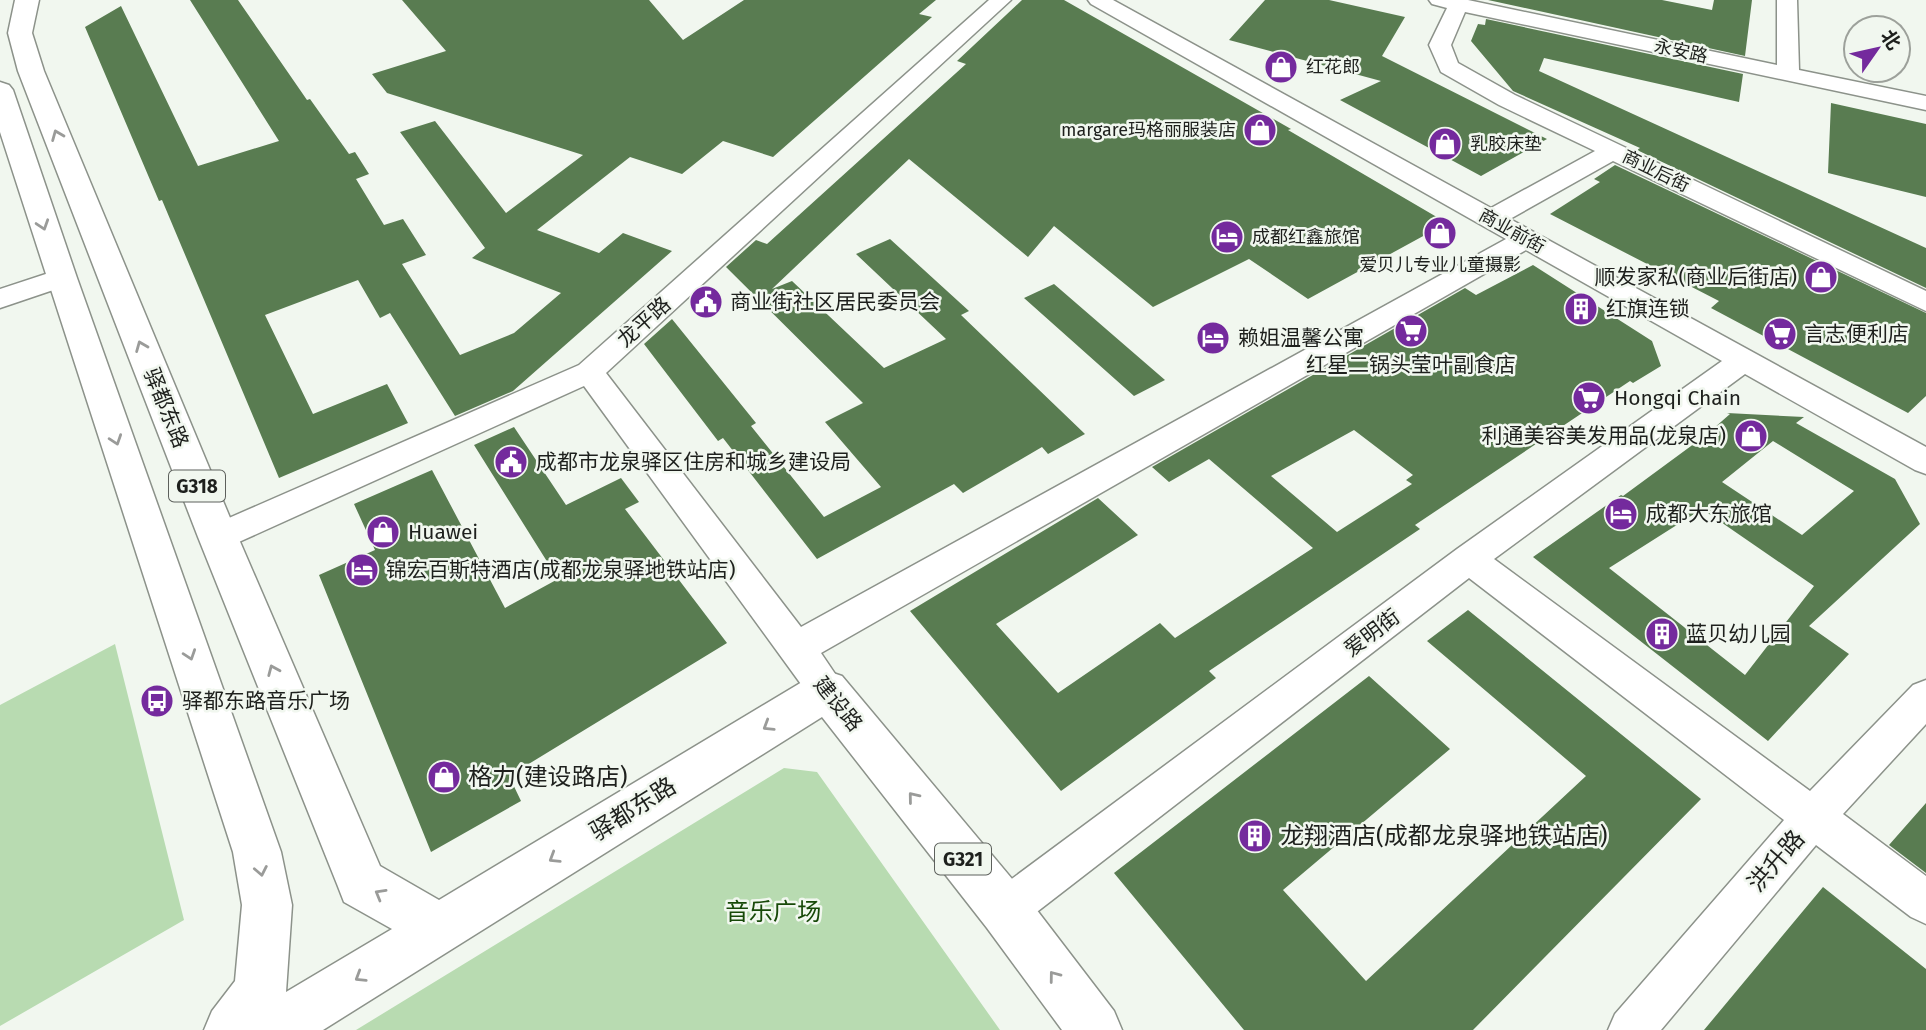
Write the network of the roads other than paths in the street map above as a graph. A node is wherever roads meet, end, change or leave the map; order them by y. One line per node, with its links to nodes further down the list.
1 (27, 0): 20 (highway, 驿都东路 / G318, one-way to 1)
2 (1001, 0): 18 (street, 龙平路)
3 (1098, 0): 12 (street, 商业前街)
4 (1496, 0): 7 (street)
5 (1787, 0): 7 (street)
6 (1447, 2): 7 (street, 永安路); 11 (street, 商业后街)
7 (1788, 66): 8 (street); 10 (street, 永安路)
8 (1926, 88)
9 (0, 90): 14 (highway, G318, one-way to 14)
10 (1926, 103)
11 (1613, 151): 12 (street); 16 (street, 商业后街)
12 (1491, 219): 13 (street, 商业前街)
13 (1526, 239): 17 (street, 商业前街); 22 (street)
14 (61, 278): 15 (street); 29 (highway, G318, one-way to 29)
15 (0, 299)
16 (1926, 302)
17 (1743, 361): 19 (street, 商业前街); 21 (street, 爱明街)
18 (589, 372): 20 (street, 龙平路); 22 (street, 建设路)
19 (1926, 462)
20 (218, 537): 28 (highway, 驿都东路 / G318, one-way to 20)
21 (1469, 559): 25 (street); 27 (street, 爱明街)
22 (794, 649): 23 (street, 建设路)
23 (827, 690): 27 (highway, 建设路 / G321, one-way to 23); 28 (highway, 驿都东路, one-way to 28)
24 (1926, 696): 25 (street, 洪升路)
25 (1813, 817): 26 (street); 32 (street, 洪升路)
26 (1926, 902)
27 (1005, 910): 31 (highway, 建设路 / G321, one-way to 27)
28 (439, 928): 30 (highway, 驿都东路, one-way to 30)
29 (231, 1030)
30 (274, 1030)
31 (1095, 1030)
32 (1631, 1030)

